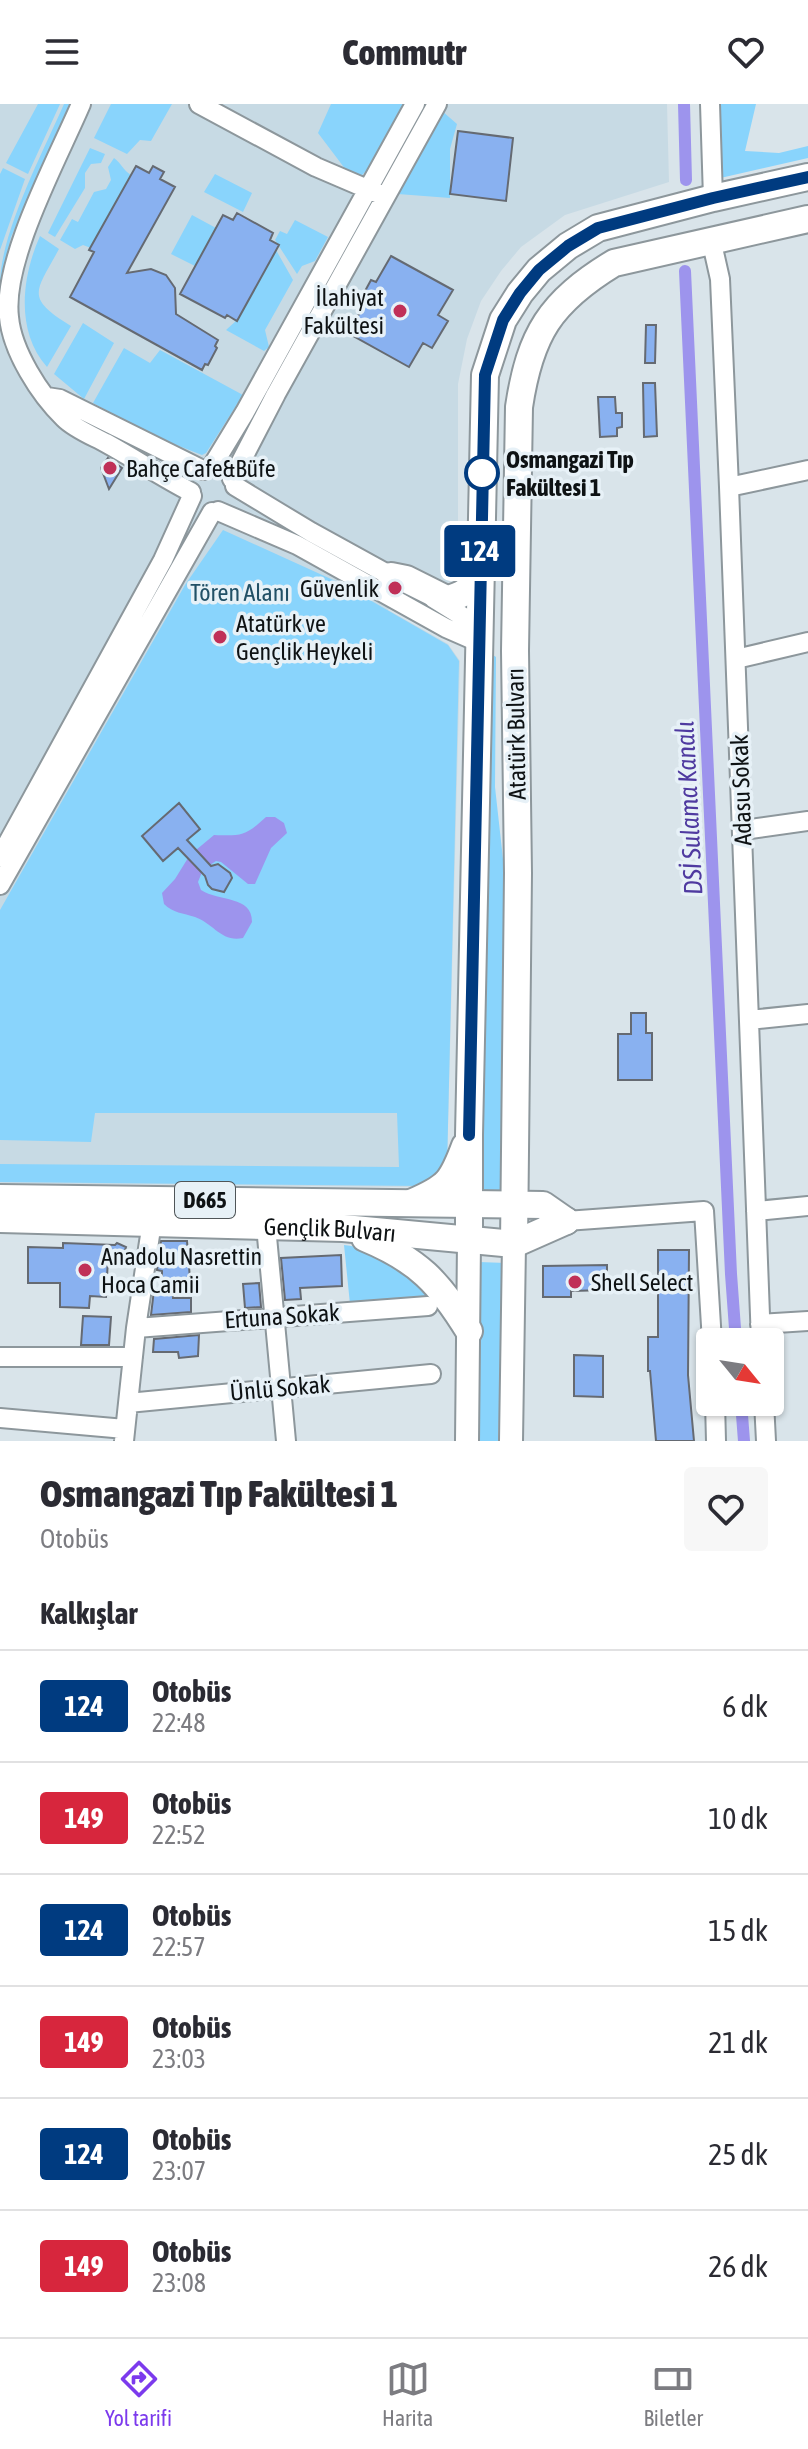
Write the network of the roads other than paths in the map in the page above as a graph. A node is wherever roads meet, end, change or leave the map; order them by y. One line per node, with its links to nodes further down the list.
1 (81, 104): 12 (street)
2 (199, 104): 7 (street)
3 (415, 104): 7 (street)
4 (437, 104): 8 (street)
5 (710, 104): 9 (street)
6 (808, 177): 9 (highway, Atatürk Bulvarı)
7 (368, 190): 8 (street); 14 (street)
8 (387, 197): 16 (street)
9 (713, 198): 20 (highway, Atatürk Bulvarı)
10 (808, 219): 11 (highway, Atatürk Bulvarı)
11 (711, 239): 17 (street, Adasu Sokak); 22 (highway, Atatürk Bulvarı)
12 (4, 317): 13 (street)
13 (84, 421): 14 (street); 18 (street)
14 (207, 469): 16 (street); 18 (street)
15 (808, 470): 17 (street)
16 (234, 482): 19 (street); 21 (street)
17 (729, 487): 25 (street, Adasu Sokak)
18 (192, 494): 19 (street); 28 (street)
19 (215, 511): 23 (street); 28 (street)
20 (480, 571): 21 (highway); 23 (highway, Atatürk Bulvarı)
21 (391, 576): 23 (street)
22 (515, 602): 23 (highway); 29 (highway, Atatürk Bulvarı)
23 (481, 633): 29 (highway); 33 (highway, Atatürk Bulvarı)
24 (808, 642): 25 (street)
25 (736, 659): 27 (street, Adasu Sokak)
26 (808, 821): 27 (street)
27 (743, 830): 32 (street, Adasu Sokak)
28 (4, 853): 30 (street)
29 (518, 873): 37 (highway, Atatürk Bulvarı)
30 (0, 885)
31 (808, 1014): 32 (street)
32 (749, 1020): 39 (street, Adasu Sokak)
33 (469, 1135): 35 (highway); 36 (highway, Atatürk Bulvarı)
34 (0, 1198): 35 (highway, Gençlik Bulvarı / D665)
35 (410, 1204): 36 (highway, D665)
36 (469, 1204): 37 (highway); 45 (highway, Atatürk Bulvarı)
37 (514, 1205): 41 (highway); 46 (highway, Atatürk Bulvarı)
38 (808, 1206): 39 (street)
39 (756, 1211): 52 (street, Adasu Sokak)
40 (0, 1219): 42 (highway, Gençlik Bulvarı / D665)
41 (566, 1221): 46 (highway); 51 (street)
42 (152, 1222): 43 (highway, Gençlik Bulvarı / D665); 50 (street)
43 (266, 1226): 44 (highway, Gençlik Bulvarı / D665); 48 (street)
44 (343, 1228): 45 (highway, Gençlik Bulvarı / D665); 54 (highway)
45 (469, 1242): 46 (highway, Gençlik Bulvarı / D665); 54 (main road)
46 (514, 1244): 66 (main road, Atatürk Bulvarı)
47 (428, 1306): 48 (street, Ertuna Sokak)
48 (273, 1316): 50 (street, Ertuna Sokak); 58 (street)
49 (808, 1321): 53 (street)
50 (136, 1328): 56 (street)
51 (711, 1328)
52 (760, 1328)
53 (780, 1328)
54 (469, 1331): 65 (main road)
55 (0, 1357): 56 (street)
56 (133, 1357): 59 (street)
57 (431, 1374): 58 (street, Ünlü Sokak)
58 (281, 1387): 59 (street, Ünlü Sokak); 64 (street)
59 (128, 1403): 63 (street)
60 (715, 1416): 67 (street)
61 (765, 1416): 68 (street)
62 (0, 1418): 63 (street)
63 (125, 1435)
64 (286, 1441)
65 (467, 1441)
66 (511, 1441)
67 (716, 1441)
68 (766, 1441)

